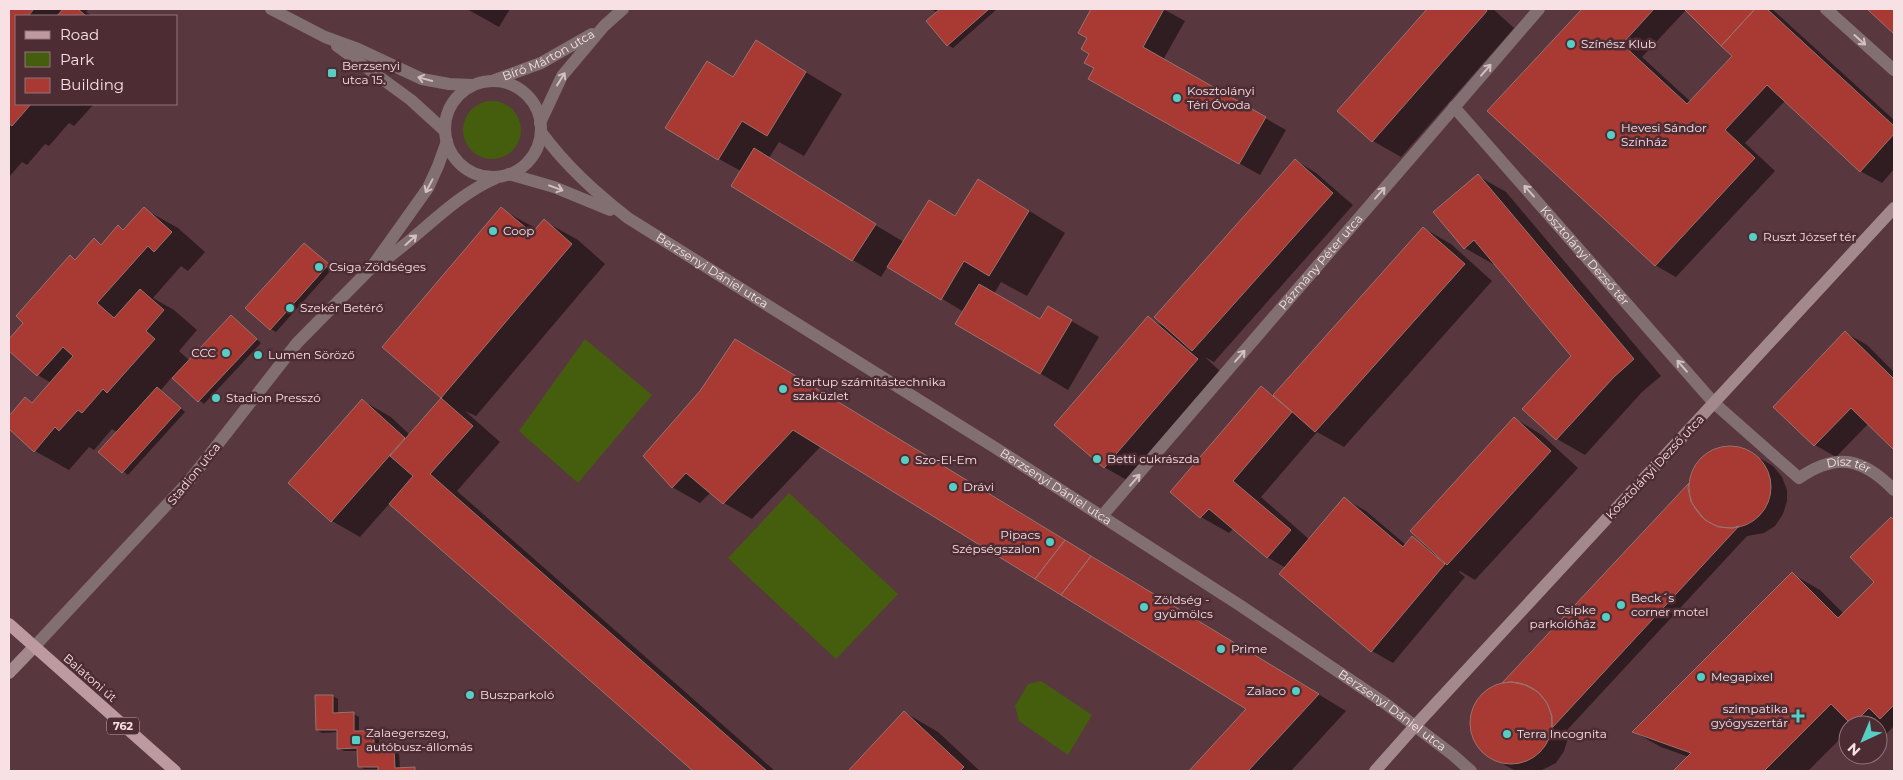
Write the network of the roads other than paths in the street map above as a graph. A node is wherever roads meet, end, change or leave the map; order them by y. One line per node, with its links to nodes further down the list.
1 (271, 9): 6 (street)
2 (623, 9): 5 (street, Bíró Márton utca)
3 (1539, 9): 10 (street, Pázmány Péter utca, one-way to 3)
4 (1826, 9): 7 (street, one-way to 7)
5 (604, 26): 8 (street, Bíró Márton utca); 11 (street, Bíró Márton utca, one-way to 5)
6 (325, 37): 9 (street, one-way to 6); 12 (street)
7 (1894, 70)
8 (490, 81): 9 (street); 11 (street)
9 (473, 85): 12 (street)
10 (1454, 107): 17 (street, Kosztolányi Dezső tér, one-way to 10); 20 (street, Pázmány Péter utca, one-way to 10)
11 (541, 128): 13 (street); 15 (street, Berzsenyi Dániel utca)
12 (446, 136): 13 (street); 16 (street, Stadion utca, one-way to 16)
13 (504, 175): 15 (street, Berzsenyi Dániel utca, one-way to 15); 16 (street, Stadion utca, one-way to 13)
14 (1894, 208): 17 (main road, Kosztolányi Dezső utca)
15 (628, 218): 20 (street, Berzsenyi Dániel utca)
16 (372, 268): 22 (street, Stadion utca)
17 (1714, 403): 18 (street, Kosztolányi Dezső tér); 24 (main road, Kosztolányi Dezső utca)
18 (1800, 478): 19 (street, Dísz tér)
19 (1894, 490)
20 (1102, 516): 24 (street, Berzsenyi Dániel utca)
21 (9, 624): 22 (main road, Balatoni út / 762)
22 (34, 647): 23 (main road, Stadion utca); 25 (main road, Balatoni út / 762)
23 (9, 673)
24 (1415, 726): 26 (main road, Kosztolányi Dezső utca); 27 (street, Berzsenyi Dániel utca)
25 (175, 771)
26 (1375, 771)
27 (1471, 771)

